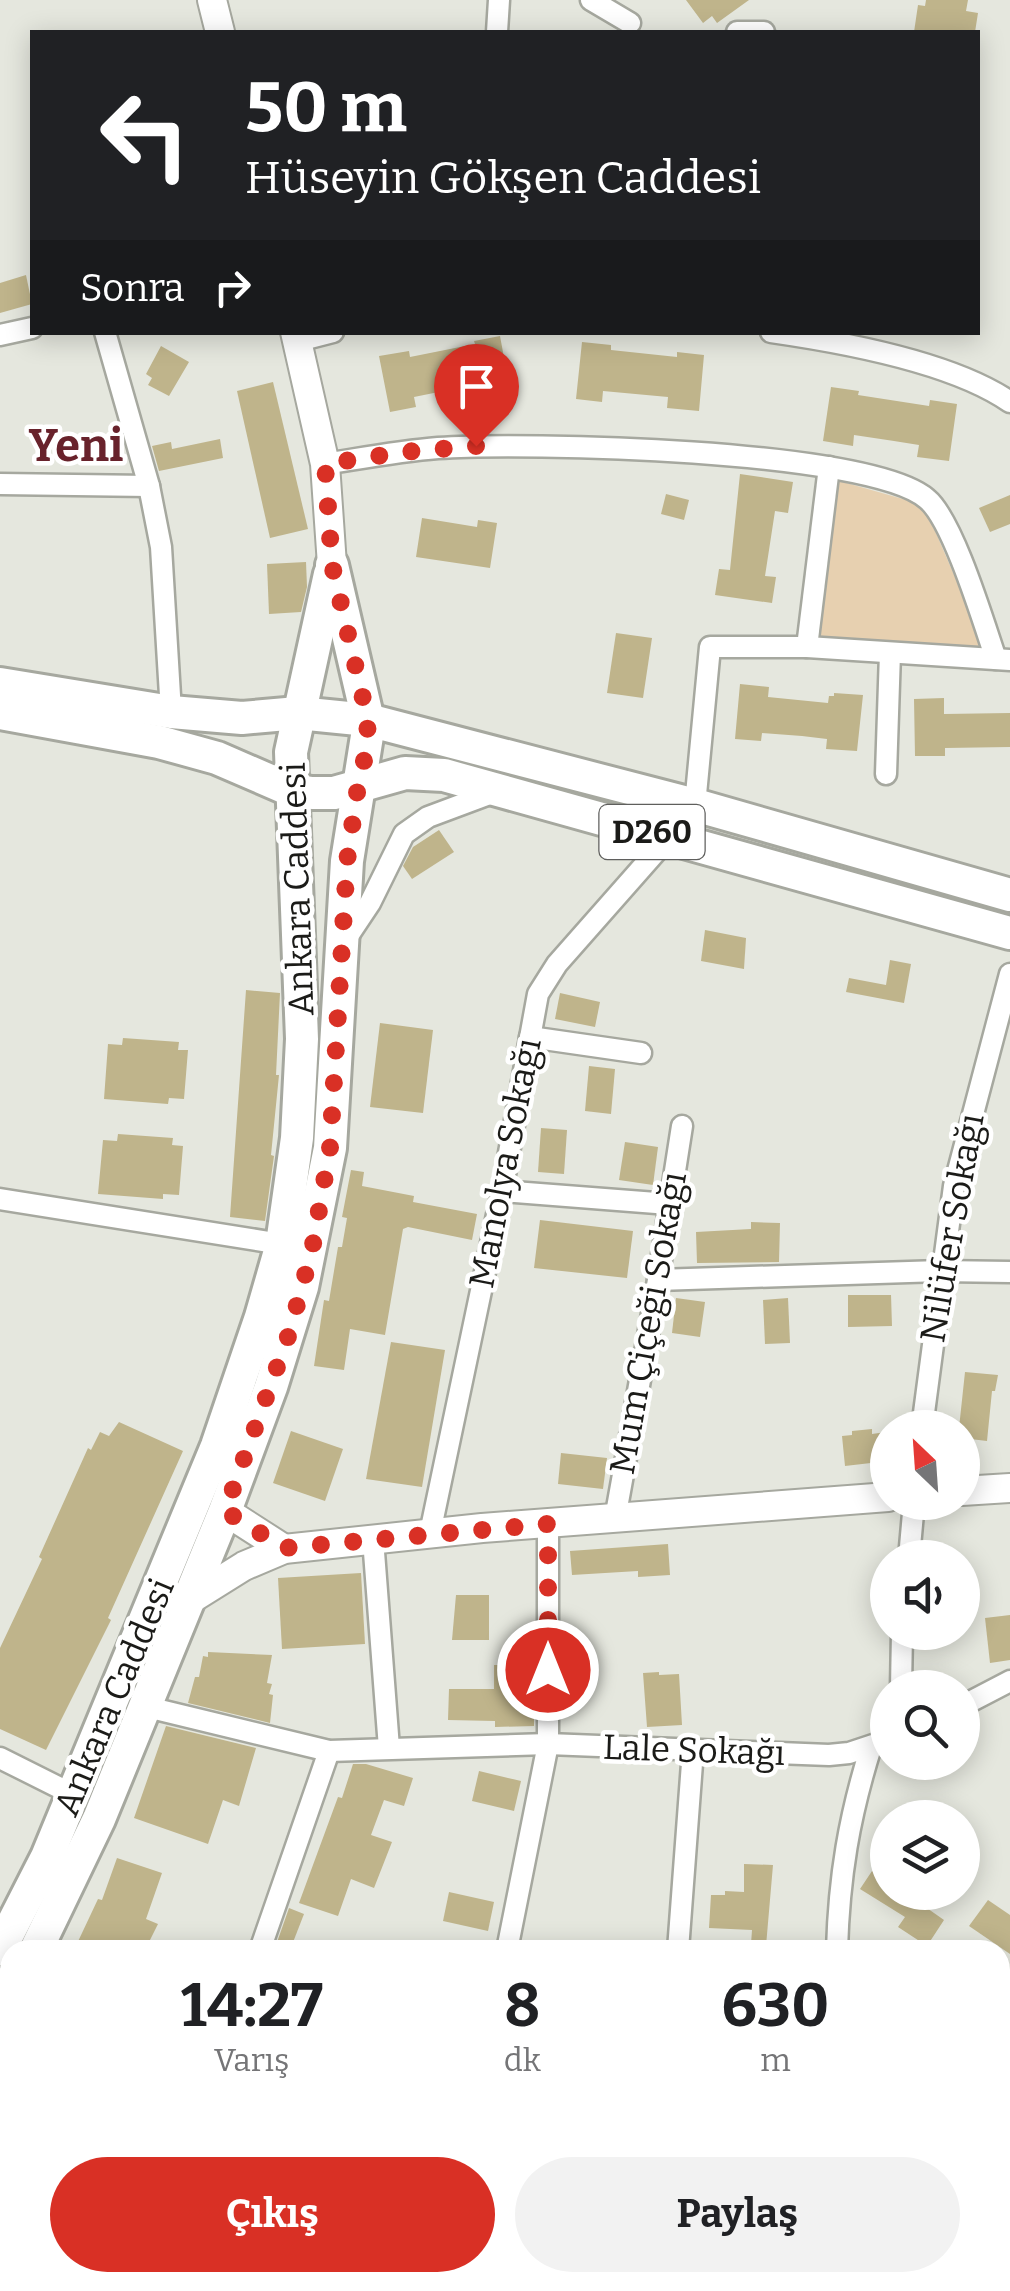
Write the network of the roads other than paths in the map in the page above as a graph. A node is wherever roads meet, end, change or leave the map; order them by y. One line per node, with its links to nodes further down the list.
1 (212, 0): 6 (street)
2 (499, 0): 7 (street)
3 (591, 0): 5 (street)
4 (624, 0): 5 (street)
5 (632, 28)
6 (220, 30)
7 (497, 30)
8 (30, 328): 11 (street)
9 (105, 335): 17 (street)
10 (788, 335): 13 (street)
11 (0, 336)
12 (296, 337): 14 (street)
13 (1010, 402)
14 (325, 464): 15 (street); 18 (street)
15 (829, 467): 19 (street); 21 (street)
16 (0, 484): 17 (street)
17 (149, 486): 23 (street)
18 (332, 565): 24 (main road, Ankara Caddesi); 26 (main road, Ankara Caddesi)
19 (807, 647): 20 (street); 31 (street)
20 (890, 653): 21 (street); 27 (street)
21 (1003, 660)
22 (0, 684): 23 (main road, D260)
23 (171, 712): 24 (main road, D260)
24 (298, 713): 26 (main road, D260); 29 (main road, Ankara Caddesi)
25 (9, 717): 29 (main road, D260)
26 (368, 720): 28 (main road, Ankara Caddesi); 31 (main road, D260)
27 (886, 774)
28 (358, 786): 29 (main road, D260); 30 (main road, D260); 35 (main road, Ankara Caddesi)
29 (291, 790): 43 (main road, Ankara Caddesi)
30 (501, 790): 32 (main road, D260); 35 (street)
31 (696, 806): 33 (main road, D260)
32 (669, 837): 34 (main road, D260); 37 (street, Manolya Sokağı)
33 (1010, 895)
34 (1010, 933)
35 (343, 943): 51 (main road, Ankara Caddesi)
36 (1010, 974): 44 (street, Nilüfer Sokağı)
37 (530, 1037): 38 (street); 40 (street, Manolya Sokağı)
38 (641, 1052)
39 (682, 1126): 42 (street, Mum Çiçeği Sokağı)
40 (502, 1191): 42 (street); 54 (street, Manolya Sokağı)
41 (0, 1199): 43 (street)
42 (669, 1204): 46 (street, Mum Çiçeği Sokağı)
43 (282, 1244): 68 (main road, Ankara Caddesi)
44 (940, 1272): 45 (street); 46 (street); 47 (street, Nilüfer Sokağı)
45 (1010, 1272)
46 (658, 1280): 52 (street, Mum Çiçeği Sokağı)
47 (924, 1410)
48 (1010, 1488): 49 (street)
49 (980, 1490)
50 (870, 1498): 52 (street)
51 (225, 1511): 56 (street); 57 (main road, Ankara Caddesi)
52 (615, 1519): 53 (street)
53 (548, 1524): 54 (street); 61 (street)
54 (430, 1533): 55 (street)
55 (373, 1539): 56 (street); 63 (street)
56 (284, 1548): 57 (street)
57 (188, 1601): 60 (main road, Ankara Caddesi)
58 (1010, 1681): 59 (street)
59 (980, 1697)
60 (143, 1706): 65 (street, Lale Sokağı); 70 (main road, Ankara Caddesi)
61 (548, 1744): 63 (street, Lale Sokağı); 64 (street, Lale Sokağı); 72 (street)
62 (870, 1746): 64 (street, Lale Sokağı)
63 (389, 1748): 65 (street, Lale Sokağı)
64 (693, 1750): 73 (street)
65 (329, 1751): 71 (street)
66 (0, 1758): 68 (street)
67 (870, 1763): 74 (street)
68 (74, 1795): 69 (main road, Ankara Caddesi)
69 (4, 1940)
70 (41, 1940)
71 (263, 1940)
72 (508, 1940)
73 (679, 1940)
74 (838, 1940)

